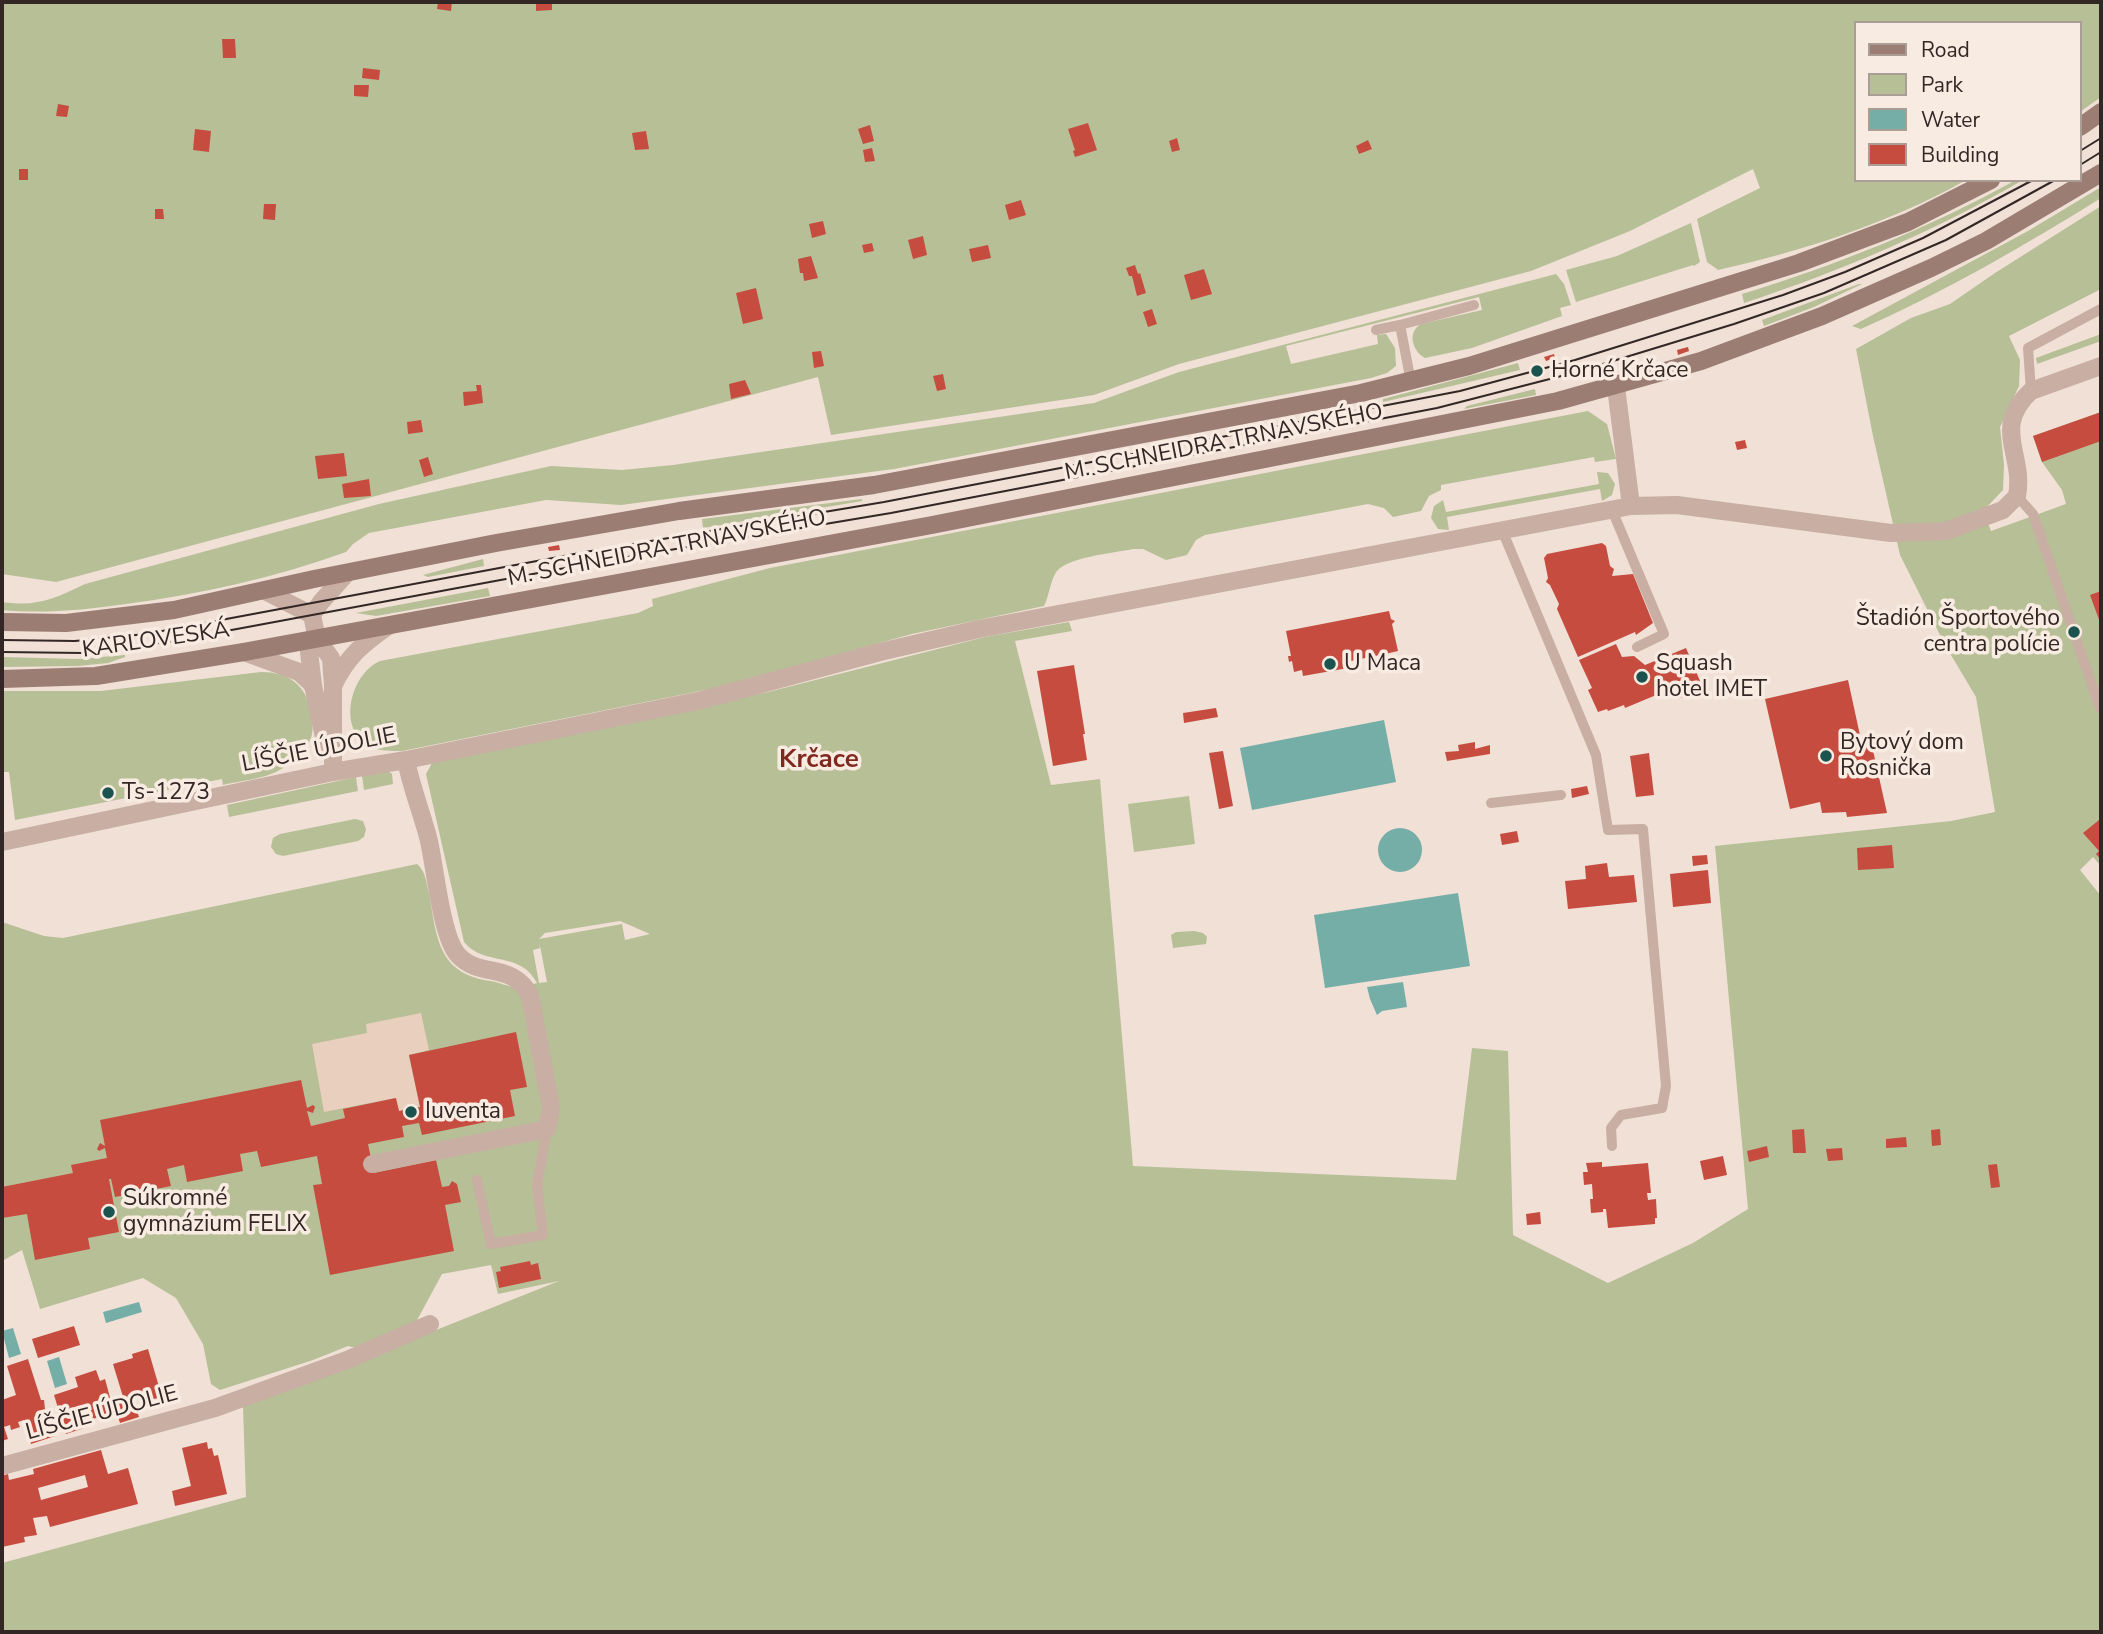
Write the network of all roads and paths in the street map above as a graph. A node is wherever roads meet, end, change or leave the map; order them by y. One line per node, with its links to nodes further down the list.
1 (2101, 112): 2 (main road)
2 (2082, 126)
3 (2101, 173): 11 (main road, M. SCHNEIDRA TRNAVSKÉHO)
4 (1987, 182): 10 (main road, M. SCHNEIDRA TRNAVSKÉHO)
5 (1474, 305): 7 (lane)
6 (2101, 309): 12 (lane)
7 (1400, 324): 8 (lane); 10 (lane)
8 (1376, 330)
9 (2101, 366): 12 (street)
10 (1411, 382): 17 (main road, M. SCHNEIDRA TRNAVSKÉHO)
11 (1616, 387): 14 (street); 21 (main road, M. SCHNEIDRA TRNAVSKÉHO)
12 (2031, 391): 13 (street)
13 (2017, 496): 14 (street, LÍŠČIE ÚDOLIE); 28 (lane)
14 (1631, 506): 15 (street, LÍŠČIE ÚDOLIE)
15 (1612, 510): 16 (street, LÍŠČIE ÚDOLIE); 23 (lane)
16 (1502, 530): 29 (street, LÍŠČIE ÚDOLIE); 35 (lane)
17 (347, 573): 18 (main road, M. SCHNEIDRA TRNAVSKÉHO); 19 (street)
18 (265, 591): 19 (street); 20 (main road, KARLOVESKÁ)
19 (313, 615): 22 (street)
20 (2, 622)
21 (388, 626): 22 (main road, M. SCHNEIDRA TRNAVSKÉHO); 27 (street)
22 (317, 639): 24 (main road, KARLOVESKÁ); 26 (street); 27 (street)
23 (1637, 647)
24 (244, 652): 25 (main road, KARLOVESKÁ); 26 (street)
25 (2, 679)
26 (313, 685): 30 (street)
27 (333, 686): 30 (street)
28 (2100, 708)
29 (406, 760): 30 (street, LÍŠČIE ÚDOLIE); 34 (street)
30 (333, 772): 33 (street, LÍŠČIE ÚDOLIE)
31 (1561, 795): 32 (lane)
32 (1491, 803)
33 (2, 842)
34 (547, 1129): 36 (street); 37 (lane)
35 (1612, 1146)
36 (372, 1164)
37 (477, 1180)
38 (430, 1324): 39 (street, LÍŠČIE ÚDOLIE)
39 (2, 1466)

